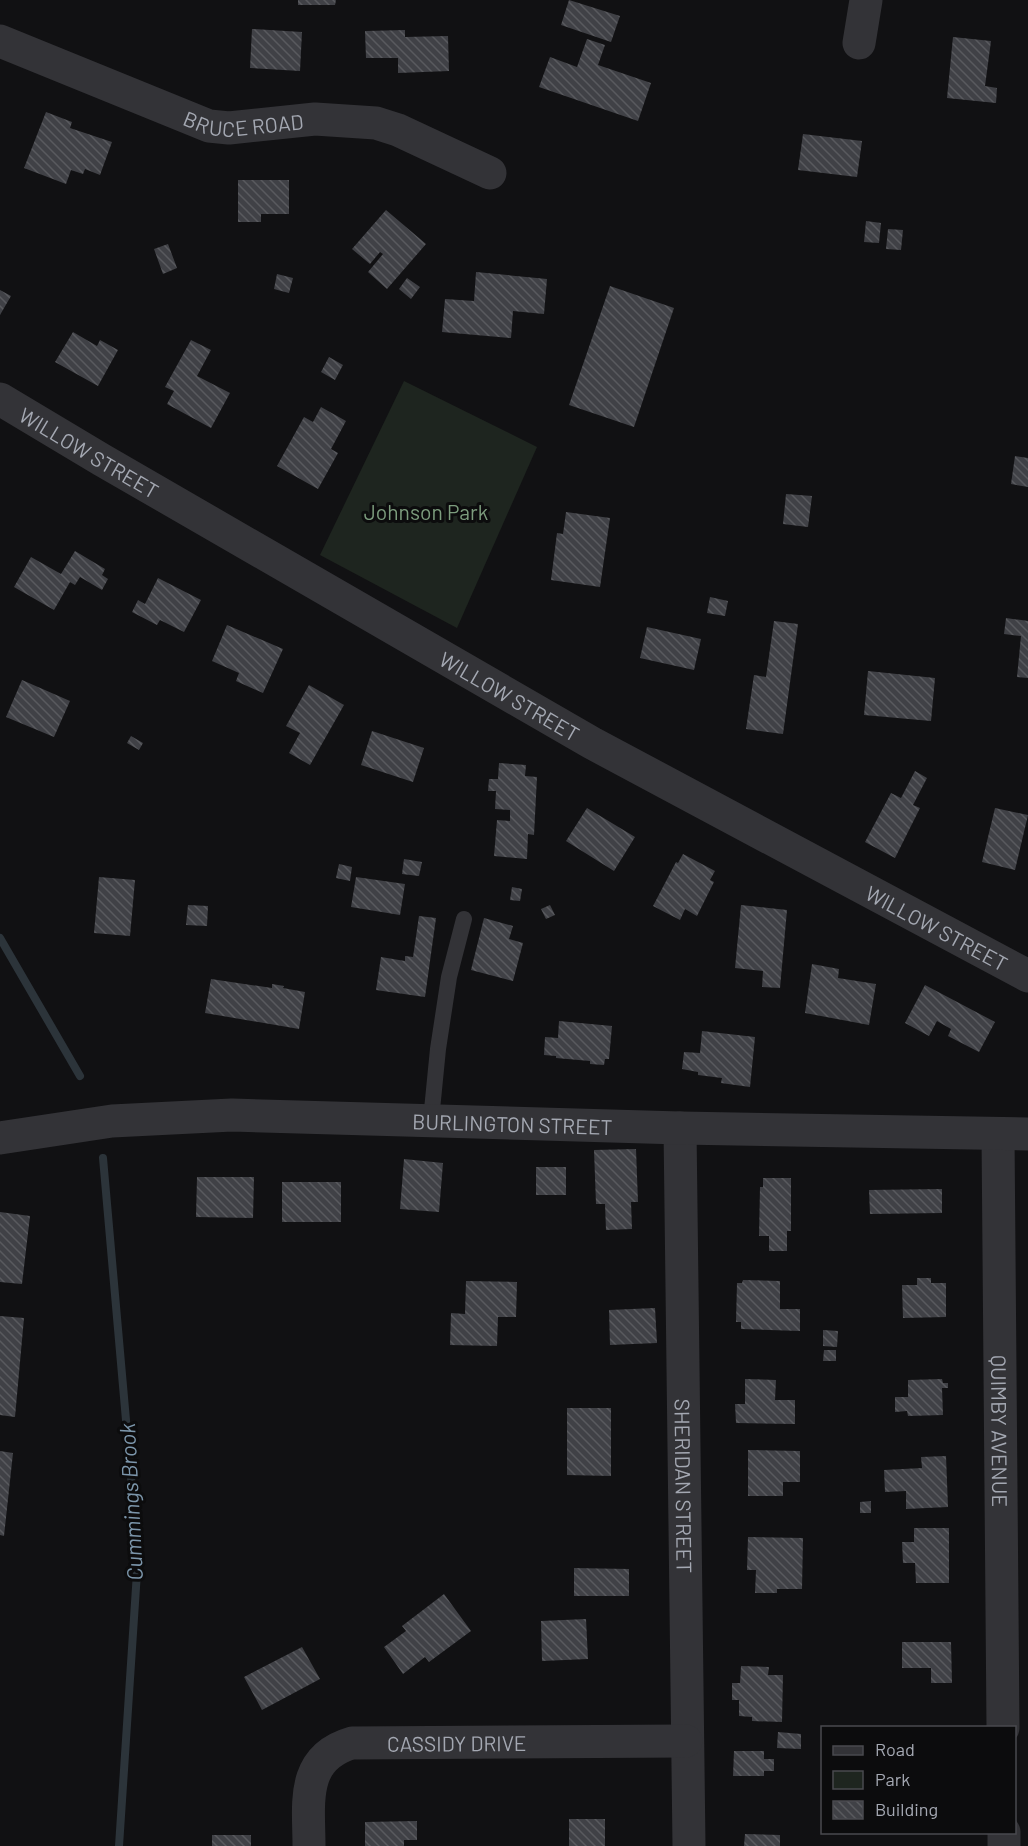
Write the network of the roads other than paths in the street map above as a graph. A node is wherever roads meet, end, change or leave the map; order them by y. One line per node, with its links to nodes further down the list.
1 (866, 0): 3 (street)
2 (0, 41): 4 (street, BRUCE ROAD)
3 (859, 43)
4 (490, 173)
5 (0, 399): 7 (street, WILLOW STREET)
6 (464, 919): 8 (lane)
7 (1028, 976)
8 (431, 1120): 9 (street, BURLINGTON STREET); 11 (street, BURLINGTON STREET)
9 (680, 1128): 10 (street, BURLINGTON STREET); 13 (street, SHERIDAN STREET)
10 (1013, 1134): 12 (street, QUIMBY AVENUE)
11 (0, 1138)
12 (1004, 1726)
13 (686, 1741): 14 (street, CASSIDY DRIVE); 15 (street, SHERIDAN STREET)
14 (309, 1846)
15 (689, 1846)

